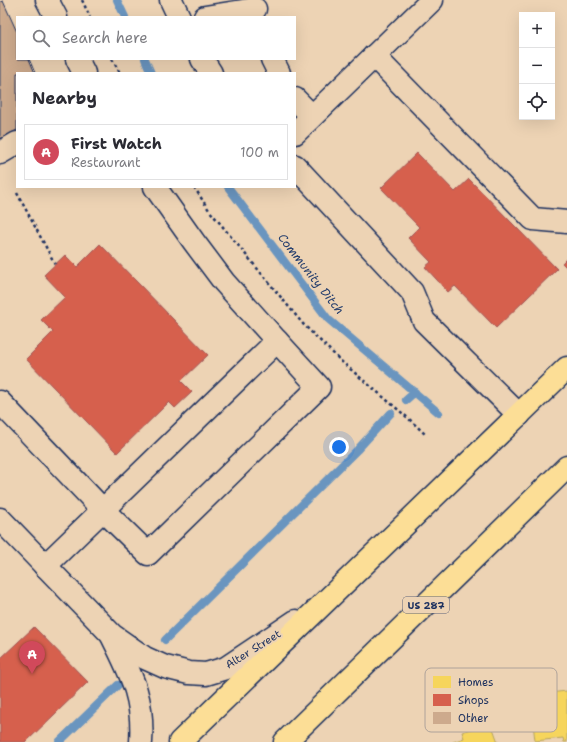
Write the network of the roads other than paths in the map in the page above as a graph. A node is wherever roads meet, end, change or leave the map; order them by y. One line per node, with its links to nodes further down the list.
1 (47, 0): 5 (street)
2 (171, 0): 6 (street)
3 (432, 0): 8 (street)
4 (256, 9): 7 (street)
5 (55, 16)
6 (179, 16)
7 (211, 16)
8 (374, 56): 16 (street); 22 (street)
9 (78, 60): 12 (street)
10 (203, 60): 13 (street)
11 (272, 60): 14 (street)
12 (84, 72)
13 (210, 72)
14 (278, 72)
15 (296, 100): 16 (street)
16 (312, 116): 17 (street)
17 (296, 132)
18 (16, 144): 19 (street)
19 (0, 153)
20 (296, 167): 26 (street)
21 (155, 188): 23 (street)
22 (567, 222)
23 (277, 341): 28 (street); 28 (street)
24 (567, 368): 26 (main road)
25 (0, 402): 28 (street)
26 (519, 414): 31 (main road)
27 (567, 467): 35 (main road, US 287)
28 (103, 510): 30 (street)
29 (0, 519): 30 (street, Alter Street)
30 (45, 566): 32 (street, Alter Street)
31 (325, 602): 32 (street, Alter Street); 34 (main road)
32 (112, 635): 33 (street, Alter Street)
33 (141, 742)
34 (180, 742)
35 (285, 742)

